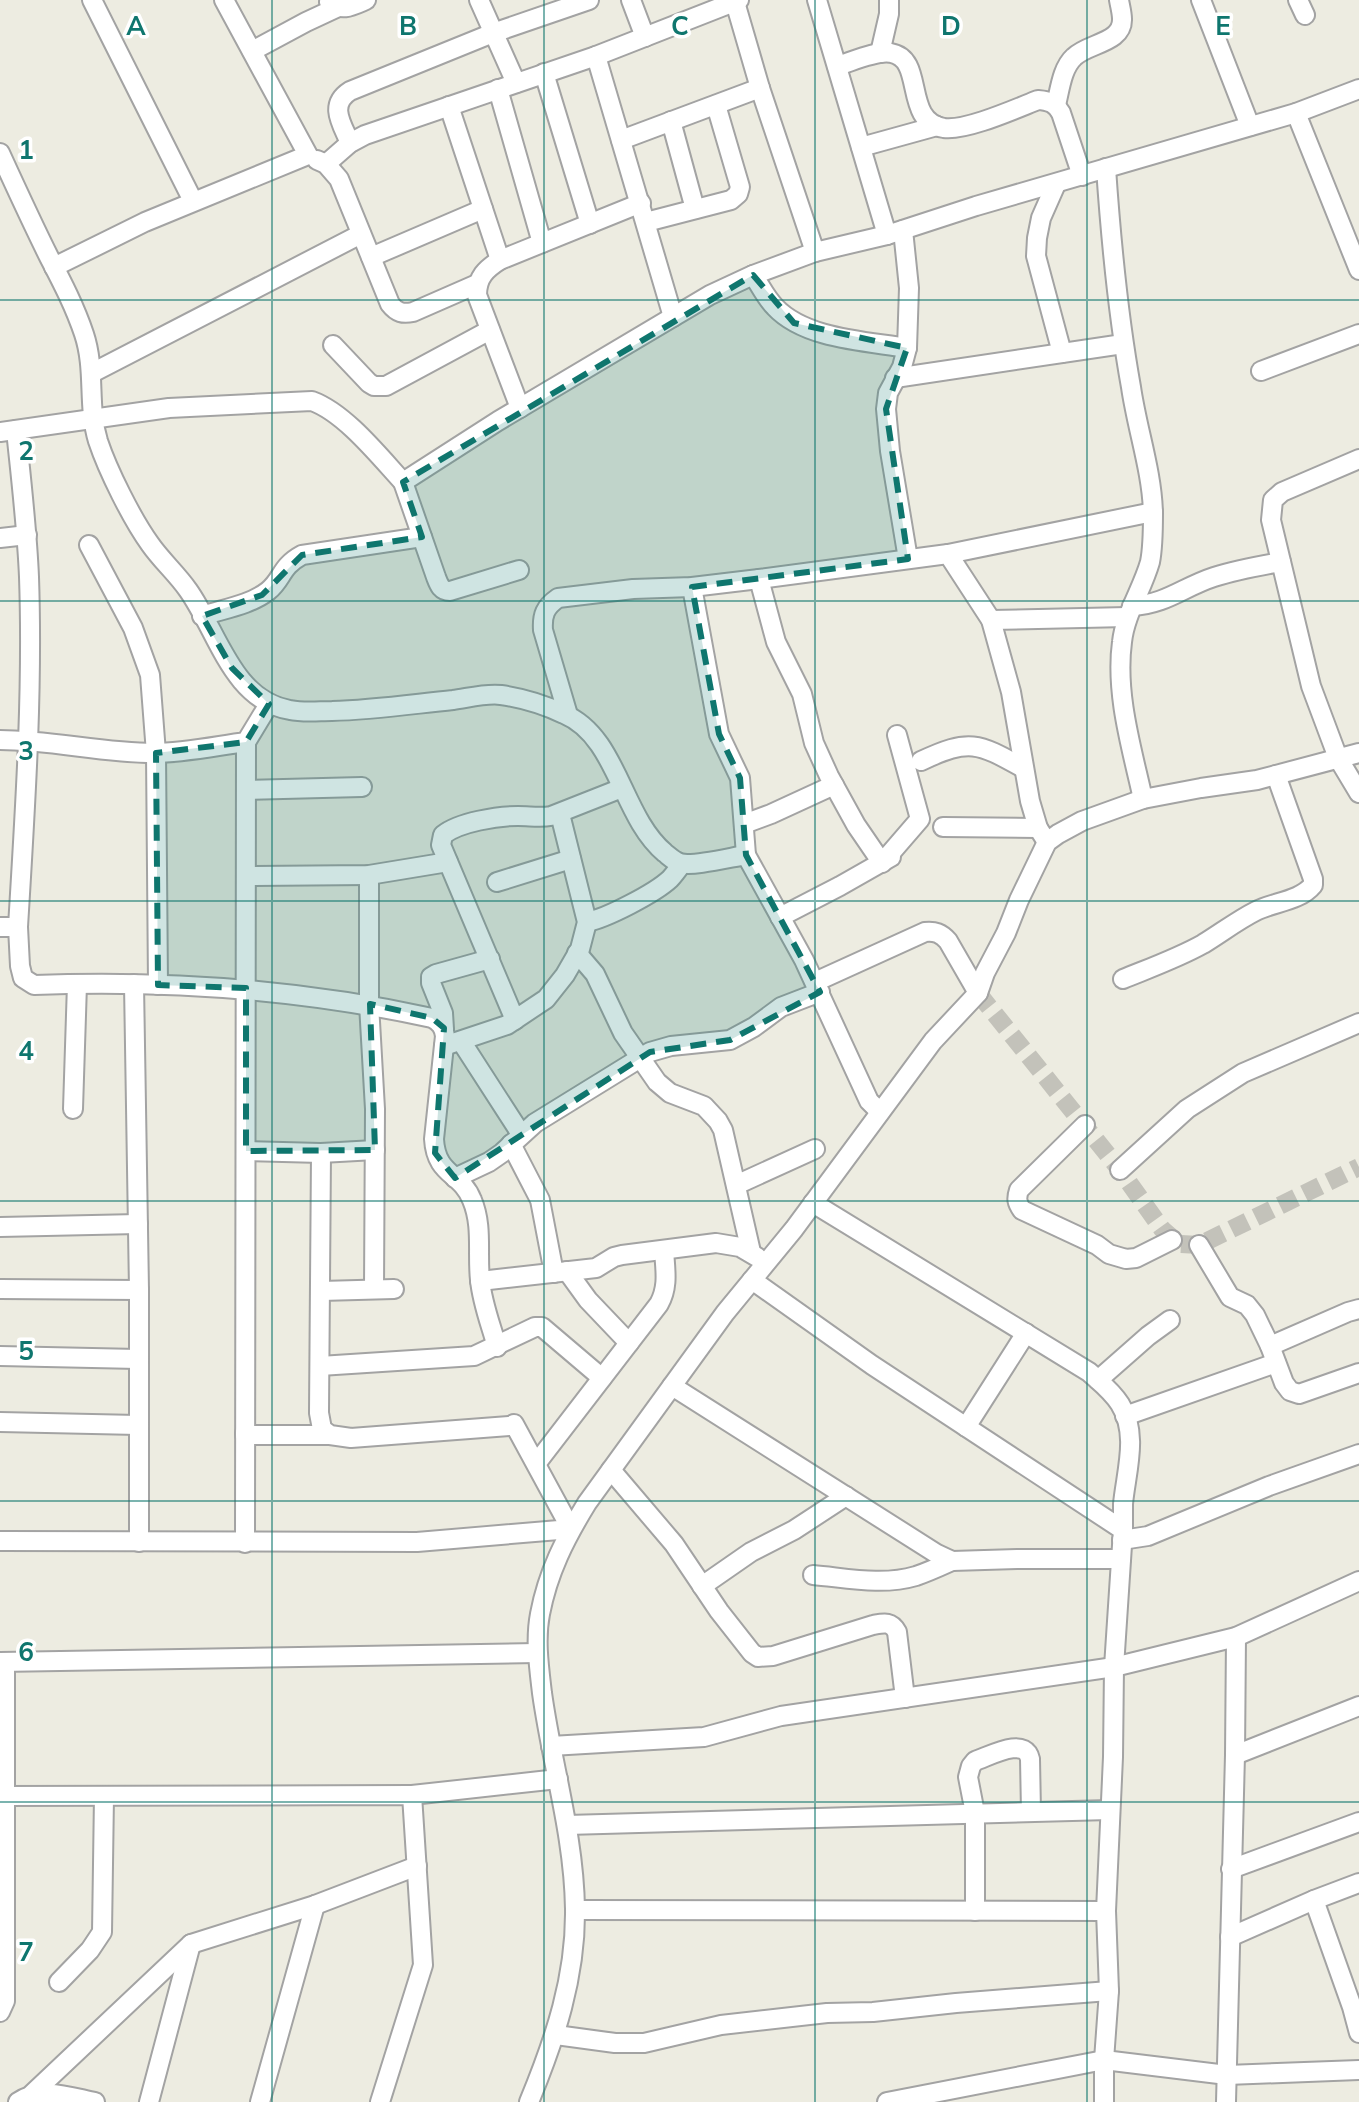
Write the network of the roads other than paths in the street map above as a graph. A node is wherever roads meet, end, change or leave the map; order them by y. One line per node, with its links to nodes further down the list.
1 (92, 0): 39 (street)
2 (224, 0): 15 (street)
3 (366, 0): 12 (street)
4 (479, 0): 13 (street)
5 (589, 0): 13 (street)
6 (631, 0): 14 (street)
7 (817, 0): 18 (street)
8 (889, 0): 16 (street)
9 (1119, 0): 24 (street)
10 (1201, 0): 29 (street)
11 (737, 1): 14 (street); 21 (street)
12 (331, 4): 15 (street)
13 (493, 33): 20 (street); 31 (street)
14 (645, 37): 17 (street)
15 (252, 51): 34 (street)
16 (880, 53): 18 (street); 28 (street)
17 (596, 56): 19 (street); 30 (street)
18 (837, 66): 32 (street)
19 (544, 73): 20 (street); 44 (street)
20 (507, 86): 25 (street); 47 (street)
21 (760, 88): 23 (street); 48 (street)
22 (1359, 89): 26 (street)
23 (716, 105): 27 (street); 42 (street)
24 (1056, 105): 28 (street); 37 (street)
25 (449, 106): 31 (street); 41 (street)
26 (1296, 113): 29 (street); 52 (street)
27 (671, 121): 30 (street); 42 (street)
28 (937, 126): 32 (street)
29 (1250, 126): 36 (street)
30 (621, 140): 40 (street)
31 (350, 143): 35 (street)
32 (861, 147): 45 (street)
33 (0, 153): 51 (street)
34 (308, 155): 35 (street); 39 (street)
35 (326, 164): 46 (street)
36 (1106, 168): 37 (street); 58 (street)
37 (1082, 176): 38 (street)
38 (1056, 184): 45 (street); 61 (street)
39 (193, 201): 51 (street)
40 (641, 203): 43 (street); 44 (street)
41 (483, 209): 49 (street); 50 (street)
42 (695, 209): 43 (street)
43 (646, 222): 55 (street)
44 (590, 224): 47 (street)
45 (895, 232): 48 (street); 60 (street)
46 (361, 234): 49 (street); 63 (street)
47 (542, 243): 50 (street)
48 (815, 252): 53 (street)
49 (371, 257): 54 (street)
50 (500, 260): 54 (street)
51 (54, 267): 63 (street)
52 (1359, 270)
53 (753, 275): 55 (street); 60 (street)
54 (477, 284): 56 (street)
55 (673, 317): 65 (street)
56 (490, 330): 59 (street); 65 (street)
57 (1359, 334): 62 (street)
58 (1123, 344): 61 (street); 70 (street)
59 (333, 345)
60 (907, 348): 64 (street)
61 (1062, 353): 64 (street)
62 (1261, 371)
63 (92, 373): 66 (street)
64 (895, 378): 76 (street)
65 (520, 408): 69 (street)
66 (92, 418): 67 (street); 69 (street); 82 (street)
67 (8, 431): 71 (street)
68 (1359, 459): 77 (street)
69 (403, 482): 72 (street)
70 (1153, 512): 75 (street); 81 (street)
71 (27, 535): 73 (street); 88 (street)
72 (422, 537): 78 (street); 82 (street)
73 (0, 538)
74 (89, 545): 90 (street)
75 (948, 554): 76 (street); 83 (street)
76 (908, 559): 79 (street)
77 (1281, 562): 81 (street); 92 (street)
78 (519, 570)
79 (759, 579): 80 (street); 96 (street)
80 (692, 587): 85 (street); 103 (street)
81 (1130, 611): 83 (street); 101 (street)
82 (202, 616): 84 (street)
83 (991, 620): 94 (street)
84 (269, 704): 85 (street); 89 (street)
85 (568, 715): 98 (street)
86 (897, 735): 110 (street)
87 (0, 740): 88 (street)
88 (28, 740): 90 (street); 117 (street)
89 (246, 742): 90 (street); 99 (street)
90 (156, 753): 123 (street)
91 (1359, 753): 92 (street)
92 (1338, 758): 95 (street); 100 (street)
93 (921, 761): 94 (street)
94 (1023, 768): 105 (street)
95 (1276, 775): 101 (street); 120 (street)
96 (834, 785): 103 (street); 110 (street)
97 (362, 787): 99 (street)
98 (622, 788): 102 (street); 111 (street)
99 (246, 790): 113 (street)
100 (1359, 793)
101 (1143, 799): 105 (street)
102 (560, 814): 108 (street); 109 (street)
103 (744, 824): 107 (street)
104 (943, 827): 105 (street)
105 (1042, 835): 126 (street)
106 (913, 842): 110 (street)
107 (746, 855): 111 (street); 115 (street)
108 (571, 859): 114 (street); 116 (street)
109 (448, 862): 112 (street); 119 (street)
110 (882, 863): 115 (street)
111 (682, 864): 116 (street)
112 (369, 875): 113 (street); 127 (street)
113 (246, 876): 125 (street)
114 (497, 882)
115 (780, 917): 124 (street)
116 (587, 922): 118 (street)
117 (9, 927): 121 (street)
118 (577, 953): 128 (street); 131 (street)
119 (490, 959): 128 (street); 130 (street)
120 (1123, 979)
121 (77, 984): 122 (street); 132 (street)
122 (134, 984): 123 (street); 144 (street)
123 (158, 985): 125 (street)
124 (817, 987): 126 (street); 131 (street); 133 (street)
125 (246, 988): 127 (street); 138 (street)
126 (978, 993): 133 (street)
127 (369, 1004): 130 (street); 137 (street)
128 (515, 1020): 130 (street)
129 (1359, 1023): 140 (street)
130 (450, 1038): 135 (street); 141 (street)
131 (641, 1057): 135 (street); 142 (street)
132 (73, 1109)
133 (880, 1112): 143 (street)
134 (1085, 1125): 146 (street)
135 (516, 1139): 141 (street); 150 (street)
136 (815, 1149): 142 (street)
137 (375, 1150): 139 (street); 154 (street)
138 (246, 1151): 139 (street); 175 (street)
139 (321, 1153): 157 (street)
140 (1120, 1170)
141 (455, 1178): 152 (street)
142 (736, 1185): 149 (street)
143 (813, 1203): 149 (street); 160 (street)
144 (138, 1224): 145 (street); 156 (street)
145 (0, 1227)
146 (1172, 1240)
147 (1199, 1245): 163 (street)
148 (664, 1250): 149 (street); 150 (street); 161 (street)
149 (758, 1258): 151 (street)
150 (561, 1272): 152 (street); 161 (street)
151 (752, 1280): 170 (street); 174 (street)
152 (480, 1281): 162 (street)
153 (0, 1289): 156 (street)
154 (374, 1289): 155 (street); 157 (street)
155 (394, 1289)
156 (139, 1290): 165 (street)
157 (321, 1291): 166 (street)
158 (1359, 1309): 163 (street)
159 (1170, 1320): 169 (street)
160 (1026, 1333): 169 (street); 174 (street)
161 (629, 1343): 168 (street)
162 (497, 1347): 166 (street); 168 (street)
163 (1273, 1354): 167 (street); 171 (street)
164 (0, 1356): 165 (street)
165 (138, 1359): 173 (street)
166 (320, 1366): 176 (street)
167 (1359, 1373)
168 (602, 1378): 178 (street)
169 (1098, 1380): 171 (street)
170 (672, 1386): 179 (street); 180 (street)
171 (1125, 1416): 185 (street)
172 (0, 1422): 173 (street)
173 (138, 1425): 183 (street)
174 (966, 1427): 185 (street)
175 (245, 1434): 176 (street); 184 (street)
176 (330, 1435): 181 (street)
177 (1359, 1454): 185 (street)
178 (539, 1460)
179 (611, 1470): 181 (street); 189 (street)
180 (846, 1496): 186 (street); 189 (street)
181 (571, 1529): 184 (street); 191 (street)
182 (0, 1541): 183 (street)
183 (139, 1542): 184 (street)
184 (245, 1543)
185 (1122, 1543): 186 (street); 193 (street)
186 (952, 1561): 187 (street)
187 (813, 1575)
188 (1359, 1581): 190 (street)
189 (702, 1586): 194 (street)
190 (1236, 1637): 193 (street); 197 (street)
191 (537, 1653): 192 (street); 196 (street)
192 (3, 1662): 200 (street)
193 (1114, 1667): 194 (street); 202 (street)
194 (905, 1698): 196 (street)
195 (1359, 1706): 197 (street)
196 (551, 1746): 198 (street)
197 (1235, 1755): 208 (street)
198 (558, 1779): 199 (street); 206 (street)
199 (412, 1795): 201 (street); 207 (street)
200 (2, 1796): 201 (street); 220 (street)
201 (104, 1796): 217 (street)
202 (1110, 1810): 203 (street); 214 (street)
203 (1031, 1812): 204 (street); 204 (street)
204 (975, 1813): 206 (street); 213 (street)
205 (1359, 1822): 208 (street)
206 (567, 1825): 212 (street)
207 (417, 1866): 211 (street); 231 (street)
208 (1231, 1869): 215 (street)
209 (1359, 1883): 210 (street)
210 (1314, 1900): 215 (street); 219 (street)
211 (315, 1905): 216 (street); 230 (street)
212 (576, 1910): 213 (street); 222 (street)
213 (975, 1911): 214 (street)
214 (1106, 1911): 218 (street)
215 (1230, 1937): 225 (street)
216 (191, 1944): 227 (street); 229 (street)
217 (59, 1982)
218 (1109, 1991): 222 (street); 223 (street)
219 (1356, 2006): 221 (street)
220 (0, 2012)
221 (1359, 2033)
222 (556, 2035): 232 (street)
223 (1104, 2060): 225 (street); 226 (street); 234 (street)
224 (1359, 2070): 225 (street)
225 (1227, 2075): 235 (street)
226 (950, 2096): 233 (street)
227 (25, 2098): 228 (street)
228 (95, 2102)
229 (149, 2102)
230 (260, 2102)
231 (380, 2102)
232 (529, 2102)
233 (887, 2102)
234 (1104, 2102)
235 (1226, 2102)

